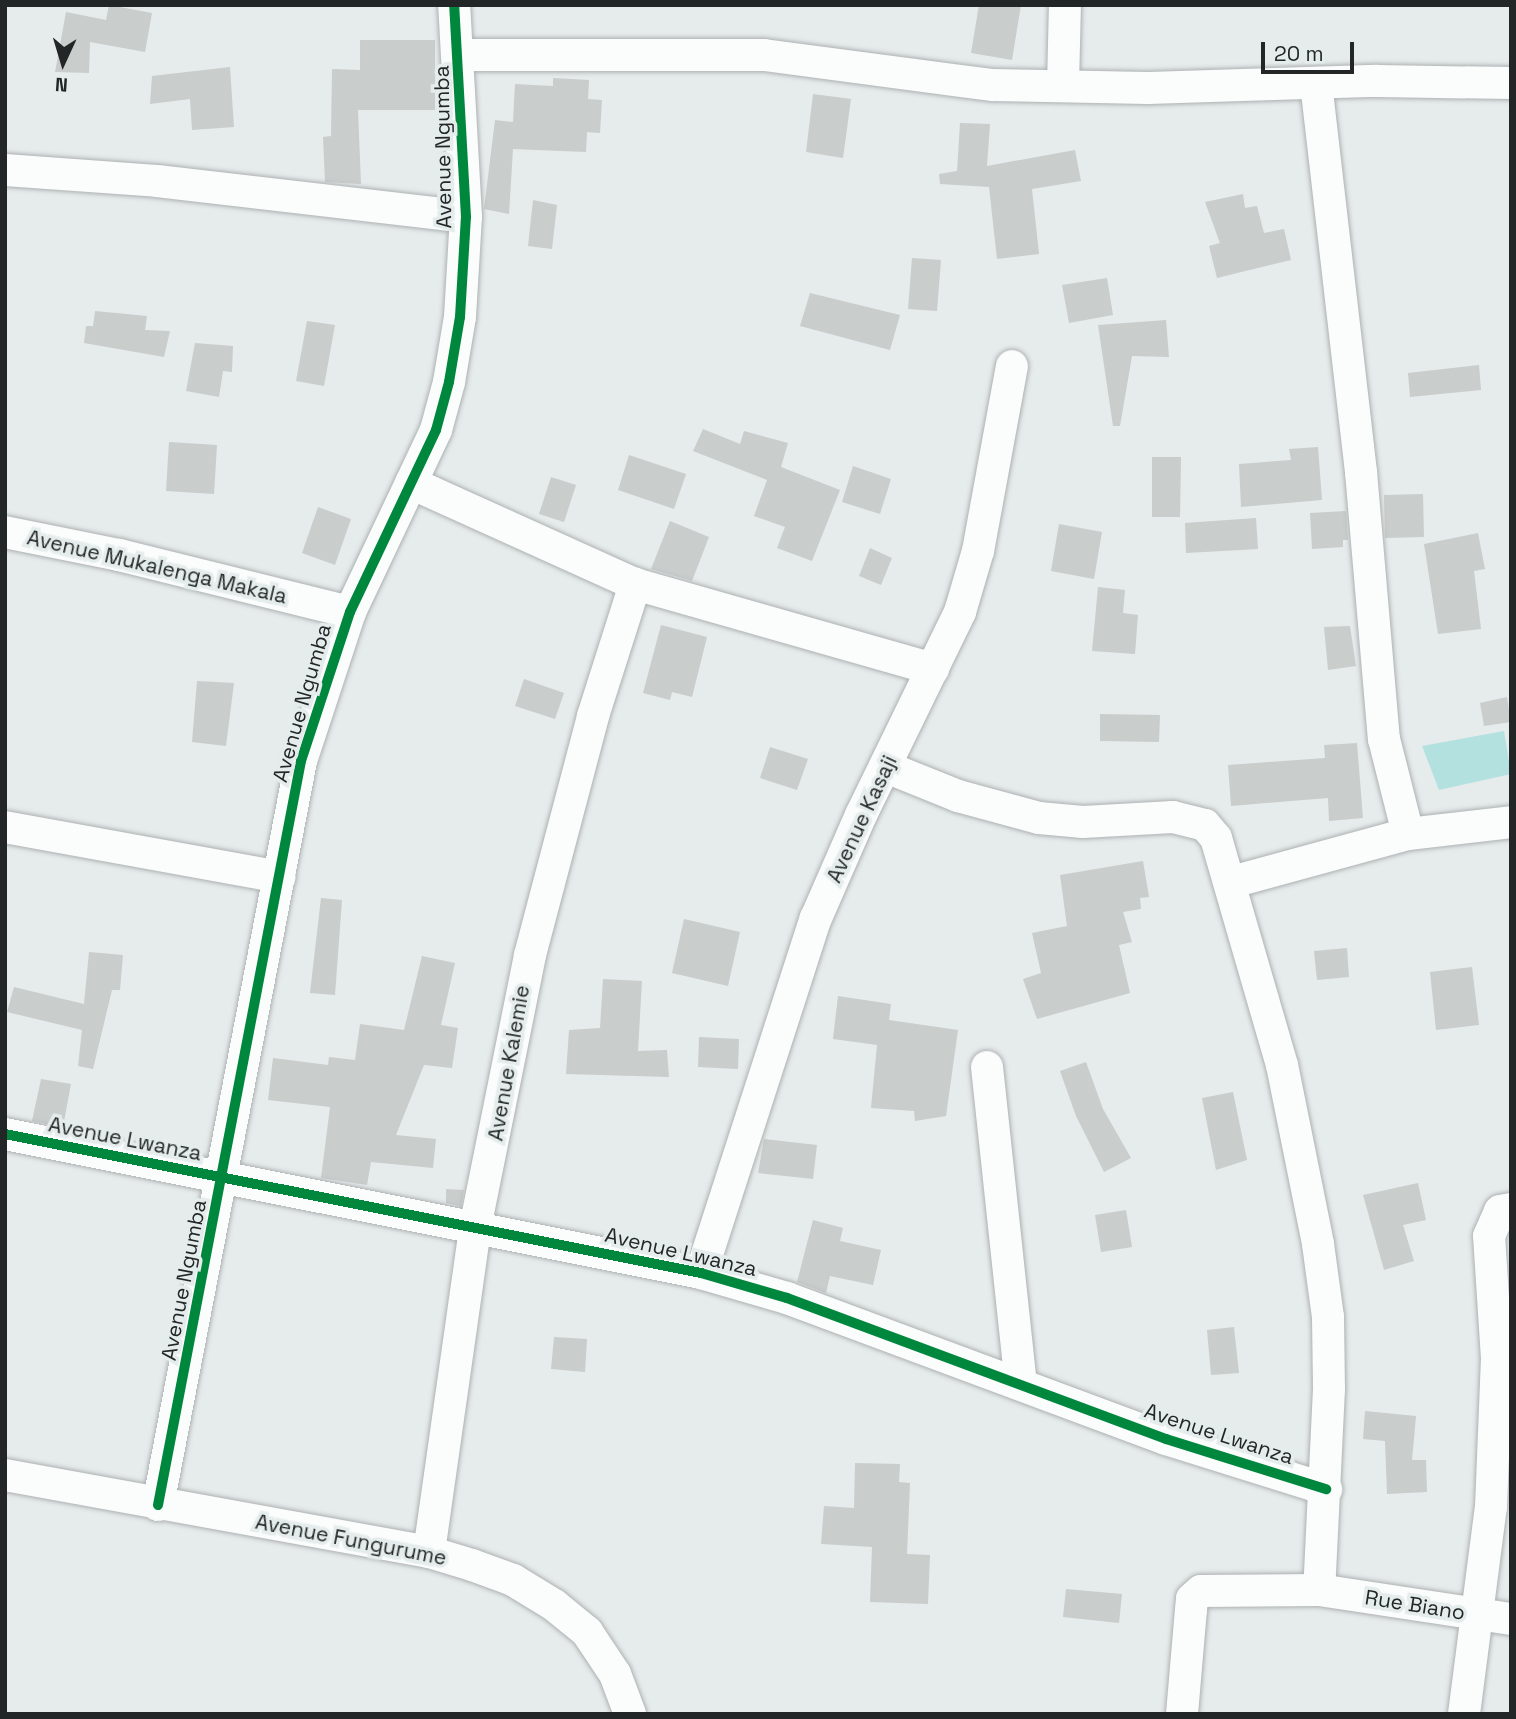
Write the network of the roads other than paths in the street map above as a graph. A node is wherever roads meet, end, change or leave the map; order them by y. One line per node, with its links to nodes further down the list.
1 (454, 5): 3 (street, Avenue Ngumba)
2 (1065, 5): 6 (street)
3 (460, 55): 6 (street); 8 (street, Avenue Ngumba)
4 (1316, 83): 5 (street); 6 (street); 18 (street)
5 (1511, 83)
6 (1063, 85)
7 (5, 170): 8 (street)
8 (466, 217): 10 (street, Avenue Ngumba)
9 (1012, 366): 14 (street, Avenue Kasaji)
10 (411, 483): 12 (street); 13 (street, Avenue Ngumba)
11 (5, 532): 13 (street, Avenue Mukalenga Makala)
12 (635, 584): 14 (street); 25 (street, Avenue Kalemie)
13 (350, 612): 19 (street, Avenue Ngumba)
14 (933, 668): 15 (street, Avenue Kasaji)
15 (886, 767): 20 (street); 26 (street, Avenue Kasaji)
16 (1511, 822): 18 (street)
17 (5, 827): 19 (street)
18 (1408, 834): 20 (street)
19 (279, 877): 23 (street, Avenue Ngumba)
20 (1232, 882): 29 (street)
21 (987, 1067): 27 (street)
22 (5, 1134): 23 (street, Avenue Lwanza)
23 (224, 1178): 25 (street, Avenue Lwanza); 30 (street, Avenue Ngumba)
24 (1511, 1209): 33 (street)
25 (475, 1228): 26 (street, Avenue Lwanza); 31 (street, Avenue Kalemie)
26 (701, 1273): 27 (street, Avenue Lwanza)
27 (1021, 1384): 29 (street, Avenue Lwanza)
28 (5, 1475): 30 (street, Avenue Fungurume)
29 (1326, 1489): 32 (street)
30 (158, 1505): 31 (street, Avenue Fungurume)
31 (429, 1552): 35 (street, Avenue Fungurume)
32 (1319, 1590): 33 (street, Rue Biano); 36 (street, Rue Biano)
33 (1479, 1614): 34 (street, Rue Biano); 37 (street)
34 (1511, 1619)
35 (630, 1714)
36 (1182, 1714)
37 (1464, 1714)

